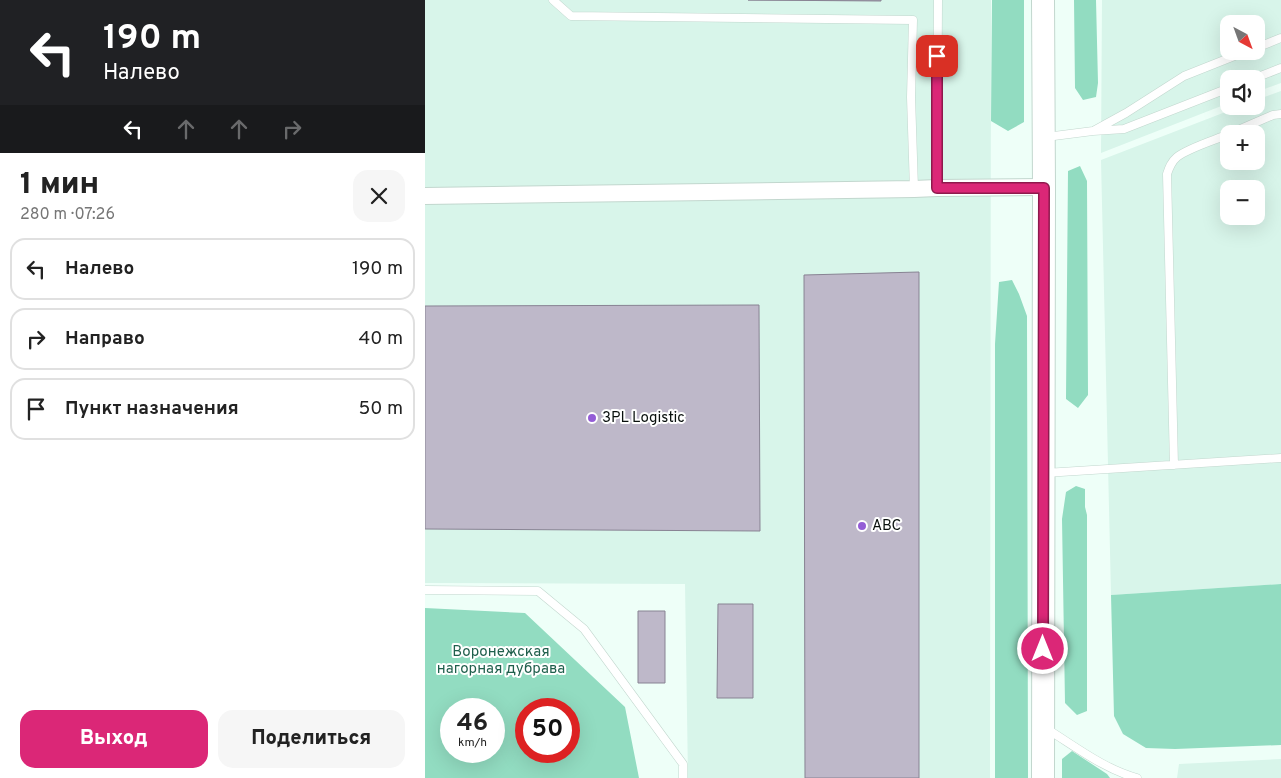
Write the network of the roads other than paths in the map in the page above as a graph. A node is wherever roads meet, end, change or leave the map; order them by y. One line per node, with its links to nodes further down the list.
1 (553, 0): 17 (lane)
2 (938, 0): 15 (lane)
3 (1043, 0): 13 (main road)
4 (1281, 38): 5 (lane)
5 (1265, 44)
6 (1224, 60): 12 (lane)
7 (1281, 68): 8 (lane)
8 (1265, 74)
9 (1220, 92): 12 (lane)
10 (1281, 114): 11 (lane)
11 (1250, 125)
12 (1093, 131): 13 (lane)
13 (1043, 138): 16 (main road)
14 (1220, 138): 20 (lane)
15 (937, 188): 16 (street); 17 (street)
16 (1044, 188): 21 (main road)
17 (913, 189): 18 (street)
18 (425, 196)
19 (1281, 458): 20 (lane)
20 (1174, 465): 21 (lane)
21 (1043, 474): 23 (main road)
22 (425, 590): 24 (lane)
23 (1043, 727): 25 (main road); 26 (lane)
24 (683, 778)
25 (1043, 778)
26 (1137, 778)

